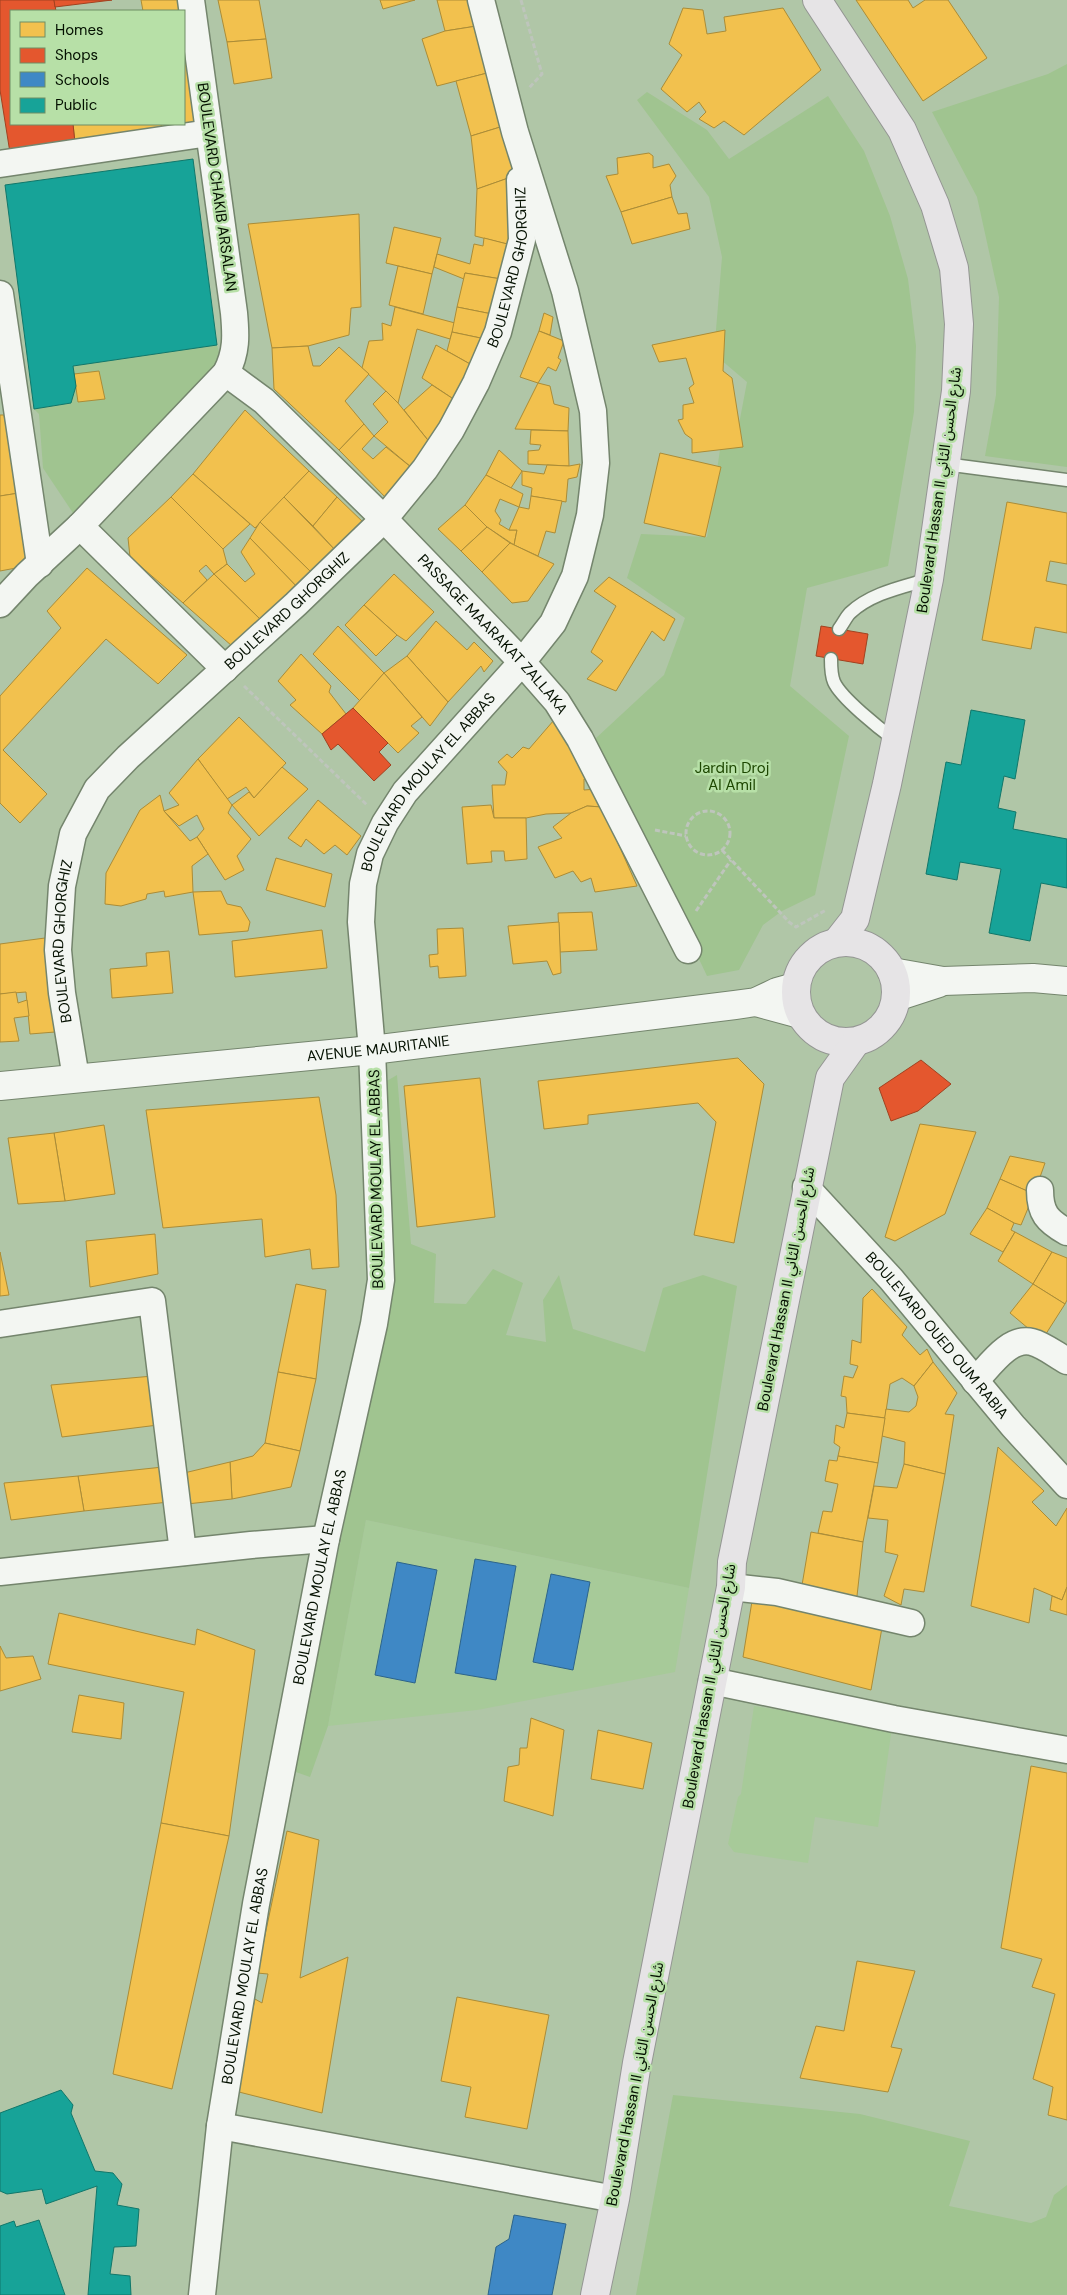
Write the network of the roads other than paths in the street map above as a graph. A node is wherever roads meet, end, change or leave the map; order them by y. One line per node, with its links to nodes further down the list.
1 (191, 0): 5 (street, BOULEVARD CHAKIB ARSALAN)
2 (481, 0): 4 (street)
3 (817, 0): 10 (main road, Boulevard Hassan II شارع الحسن الثاني)
4 (512, 120): 12 (street, BOULEVARD GHORGHIZ); 20 (street, BOULEVARD MOULAY EL ABBAS)
5 (209, 133): 6 (street); 8 (street, BOULEVARD CHAKIB ARSALAN)
6 (0, 164)
7 (0, 294): 9 (street)
8 (226, 373): 12 (street, PASSAGE MAARAKAT ZALLAKA); 13 (street)
9 (6, 376): 14 (street)
10 (945, 464): 11 (lane); 15 (main road, Boulevard Hassan II شارع الحسن الثاني)
11 (1067, 480)
12 (384, 519): 20 (street, PASSAGE MAARAKAT ZALLAKA); 21 (street, BOULEVARD GHORGHIZ)
13 (80, 526): 14 (street); 21 (street)
14 (34, 569): 16 (street); 17 (street)
15 (929, 579): 18 (lane); 22 (main road, Boulevard Hassan II شارع الحسن الثاني)
16 (0, 580)
17 (0, 604)
18 (840, 629)
19 (831, 659): 22 (lane)
20 (522, 662): 24 (street, PASSAGE MAARAKAT ZALLAKA); 33 (street, BOULEVARD MOULAY EL ABBAS)
21 (225, 669): 34 (street, BOULEVARD GHORGHIZ)
22 (895, 740): 23 (main road, Boulevard Hassan II شارع الحسن الثاني)
23 (857, 912): 25 (main road, Boulevard Hassan II شارع الحسن الثاني); 26 (main road)
24 (682, 939)
25 (837, 942): 26 (main road); 29 (main road)
26 (865, 945): 28 (main road)
27 (1067, 981): 28 (street)
28 (894, 984): 32 (main road)
29 (795, 987): 30 (street, AVENUE MAURITANIE); 31 (main road)
30 (756, 1002): 31 (street, AVENUE MAURITANIE); 33 (street, AVENUE MAURITANIE)
31 (807, 1023): 32 (main road); 35 (main road)
32 (855, 1043): 35 (main road, Boulevard Hassan II شارع الحسن الثاني)
33 (372, 1050): 34 (street, AVENUE MAURITANIE); 44 (street, BOULEVARD MOULAY EL ABBAS)
34 (76, 1078): 36 (street, AVENUE MAURITANIE)
35 (830, 1078): 37 (main road, Boulevard Hassan II شارع الحسن الثاني)
36 (0, 1086)
37 (806, 1187): 42 (street, BOULEVARD OUED OUM RABIA); 47 (main road, Boulevard Hassan II شارع الحسن الثاني)
38 (1040, 1190): 39 (street)
39 (1067, 1232)
40 (0, 1324): 45 (street)
41 (1067, 1362): 42 (street)
42 (975, 1381): 43 (street, BOULEVARD OUED OUM RABIA)
43 (1067, 1485)
44 (326, 1539): 45 (street); 51 (street, BOULEVARD MOULAY EL ABBAS)
45 (183, 1552): 46 (street)
46 (0, 1572)
47 (731, 1587): 48 (street); 49 (main road, Boulevard Hassan II شارع الحسن الثاني)
48 (911, 1623)
49 (712, 1681): 50 (street); 52 (main road, Boulevard Hassan II شارع الحسن الثاني)
50 (1067, 1750)
51 (220, 2126): 52 (street); 53 (street, BOULEVARD MOULAY EL ABBAS)
52 (614, 2199): 54 (main road, Boulevard Hassan II شارع الحسن الثاني)
53 (202, 2295)
54 (595, 2295)

